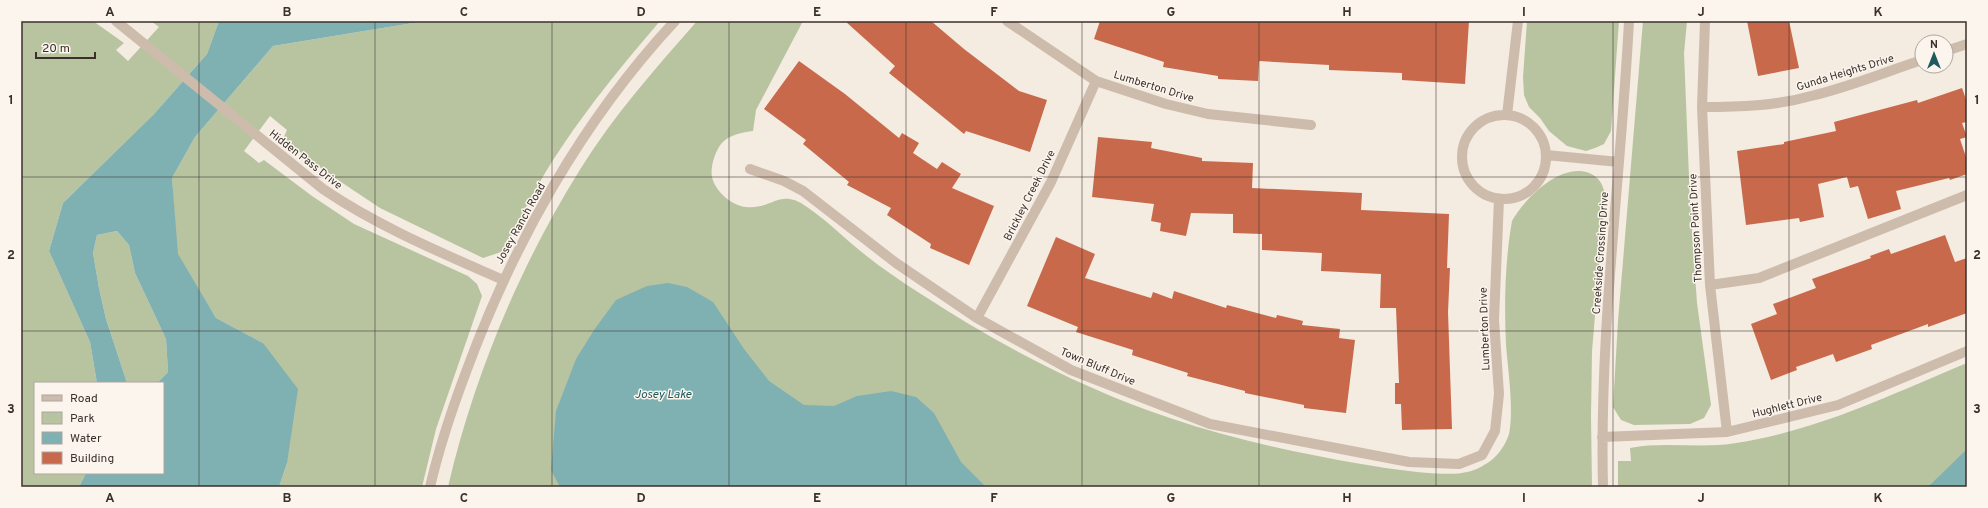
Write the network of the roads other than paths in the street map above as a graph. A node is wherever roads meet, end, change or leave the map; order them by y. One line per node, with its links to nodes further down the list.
1 (116, 21): 19 (street, Hidden Pass Drive)
2 (675, 21): 19 (street, Josey Ranch Road)
3 (1007, 21): 10 (street, Lumberton Drive)
4 (1518, 21): 12 (street)
5 (1629, 21): 15 (street, Creekside Crossing Drive)
6 (1705, 21): 11 (street, Thompson Point Drive)
7 (1967, 44): 8 (street)
8 (1954, 49)
9 (1914, 63): 11 (street, Gunda Heights Drive)
10 (1096, 81): 13 (street, Lumberton Drive); 21 (street, Brickley Creek Drive)
11 (1702, 107): 20 (street, Thompson Point Drive)
12 (1507, 115): 14 (street); 18 (street)
13 (1311, 125)
14 (1546, 155): 15 (street); 18 (street)
15 (1619, 162): 24 (street, Creekside Crossing Drive)
16 (750, 168): 21 (street, Town Bluff Drive)
17 (1967, 195): 20 (street)
18 (1499, 199): 25 (street, Lumberton Drive)
19 (503, 280): 26 (street, Josey Ranch Road)
20 (1710, 285): 23 (street, Thompson Point Drive)
21 (977, 318): 25 (street, Town Bluff Drive)
22 (1967, 350): 23 (street, Hughlett Drive)
23 (1727, 432): 24 (street, Hughlett Drive)
24 (1602, 437): 27 (street, Creekside Crossing Drive)
25 (1482, 455)
26 (430, 487)
27 (1603, 487)

